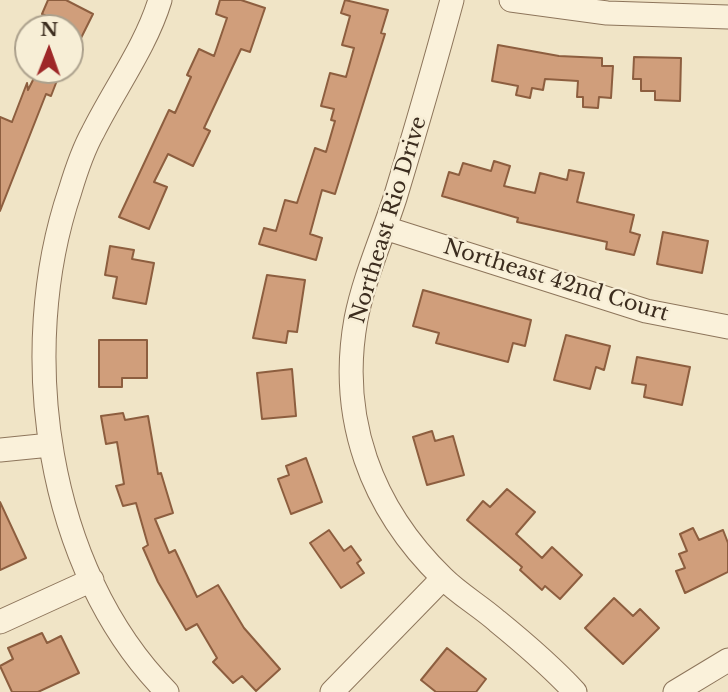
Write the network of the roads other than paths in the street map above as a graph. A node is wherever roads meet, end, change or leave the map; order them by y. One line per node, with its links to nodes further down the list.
1 (160, 0): 7 (street)
2 (452, 0): 5 (street, Northeast Rio Drive)
3 (511, 0): 4 (street)
4 (728, 17)
5 (386, 228): 6 (street, Northeast 42nd Court); 9 (street, Northeast Rio Drive)
6 (728, 327)
7 (50, 445): 8 (street); 10 (street)
8 (0, 450)
9 (443, 578): 14 (street); 15 (street, Northeast Rio Drive)
10 (92, 580): 11 (street); 13 (street)
11 (0, 622)
12 (728, 660): 16 (street)
13 (167, 692)
14 (332, 692)
15 (575, 692)
16 (675, 692)

